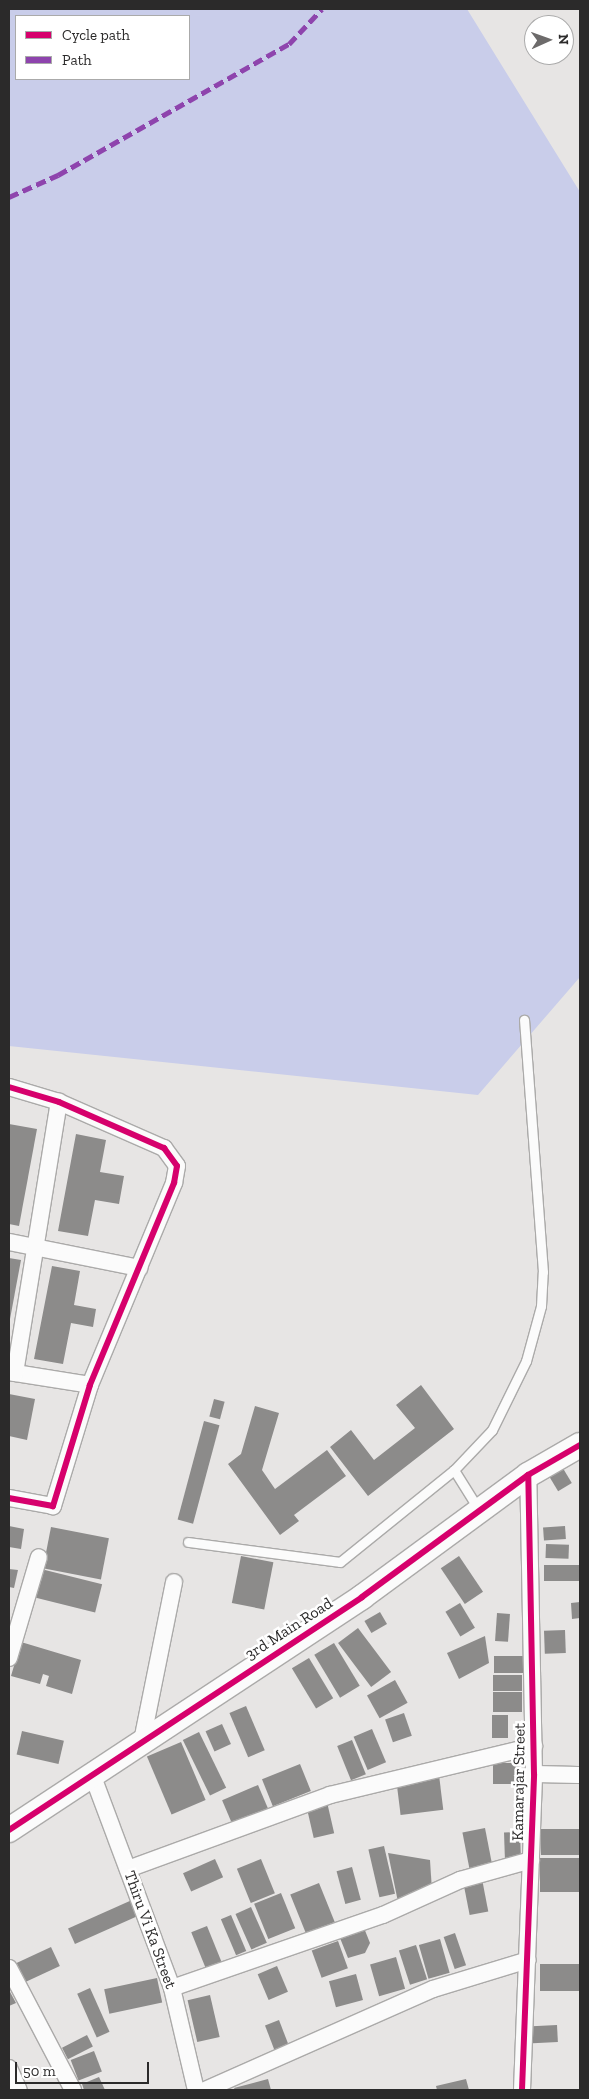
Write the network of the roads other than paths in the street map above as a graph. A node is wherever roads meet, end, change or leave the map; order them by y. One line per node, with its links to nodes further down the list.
1 (524, 1020): 10 (lane)
2 (9, 1087): 3 (street)
3 (59, 1102): 5 (street); 6 (street)
4 (9, 1242): 5 (street)
5 (35, 1247): 6 (street); 7 (street)
6 (139, 1268): 8 (street)
7 (12, 1373): 8 (street)
8 (90, 1385): 12 (street)
9 (580, 1445): 11 (street, 3rd Main Road)
10 (454, 1470): 13 (lane); 14 (lane)
11 (528, 1475): 13 (street, 3rd Main Road); 19 (street, Kamarajar Street)
12 (9, 1498)
13 (479, 1510): 18 (street, 3rd Main Road)
14 (188, 1542)
15 (39, 1557): 17 (street)
16 (174, 1582): 18 (street)
17 (9, 1658)
18 (142, 1741): 20 (street, 3rd Main Road)
19 (534, 1746): 21 (street, Kamarajar Street); 25 (street)
20 (92, 1774): 23 (street, 3rd Main Road); 25 (street, Thiru Vi Ka Street)
21 (534, 1774): 22 (street); 24 (street, Kamarajar Street)
22 (580, 1775)
23 (9, 1830)
24 (531, 1860): 26 (street, Kamarajar Street); 28 (street)
25 (128, 1869): 28 (street, Thiru Vi Ka Street)
26 (528, 1960): 33 (street); 34 (street, Kamarajar Street)
27 (10, 1972): 31 (street)
28 (172, 1988): 32 (street, Thiru Vi Ka Street)
29 (9, 2068): 30 (street)
30 (19, 2090)
31 (73, 2090)
32 (196, 2090)
33 (205, 2090)
34 (522, 2090)

